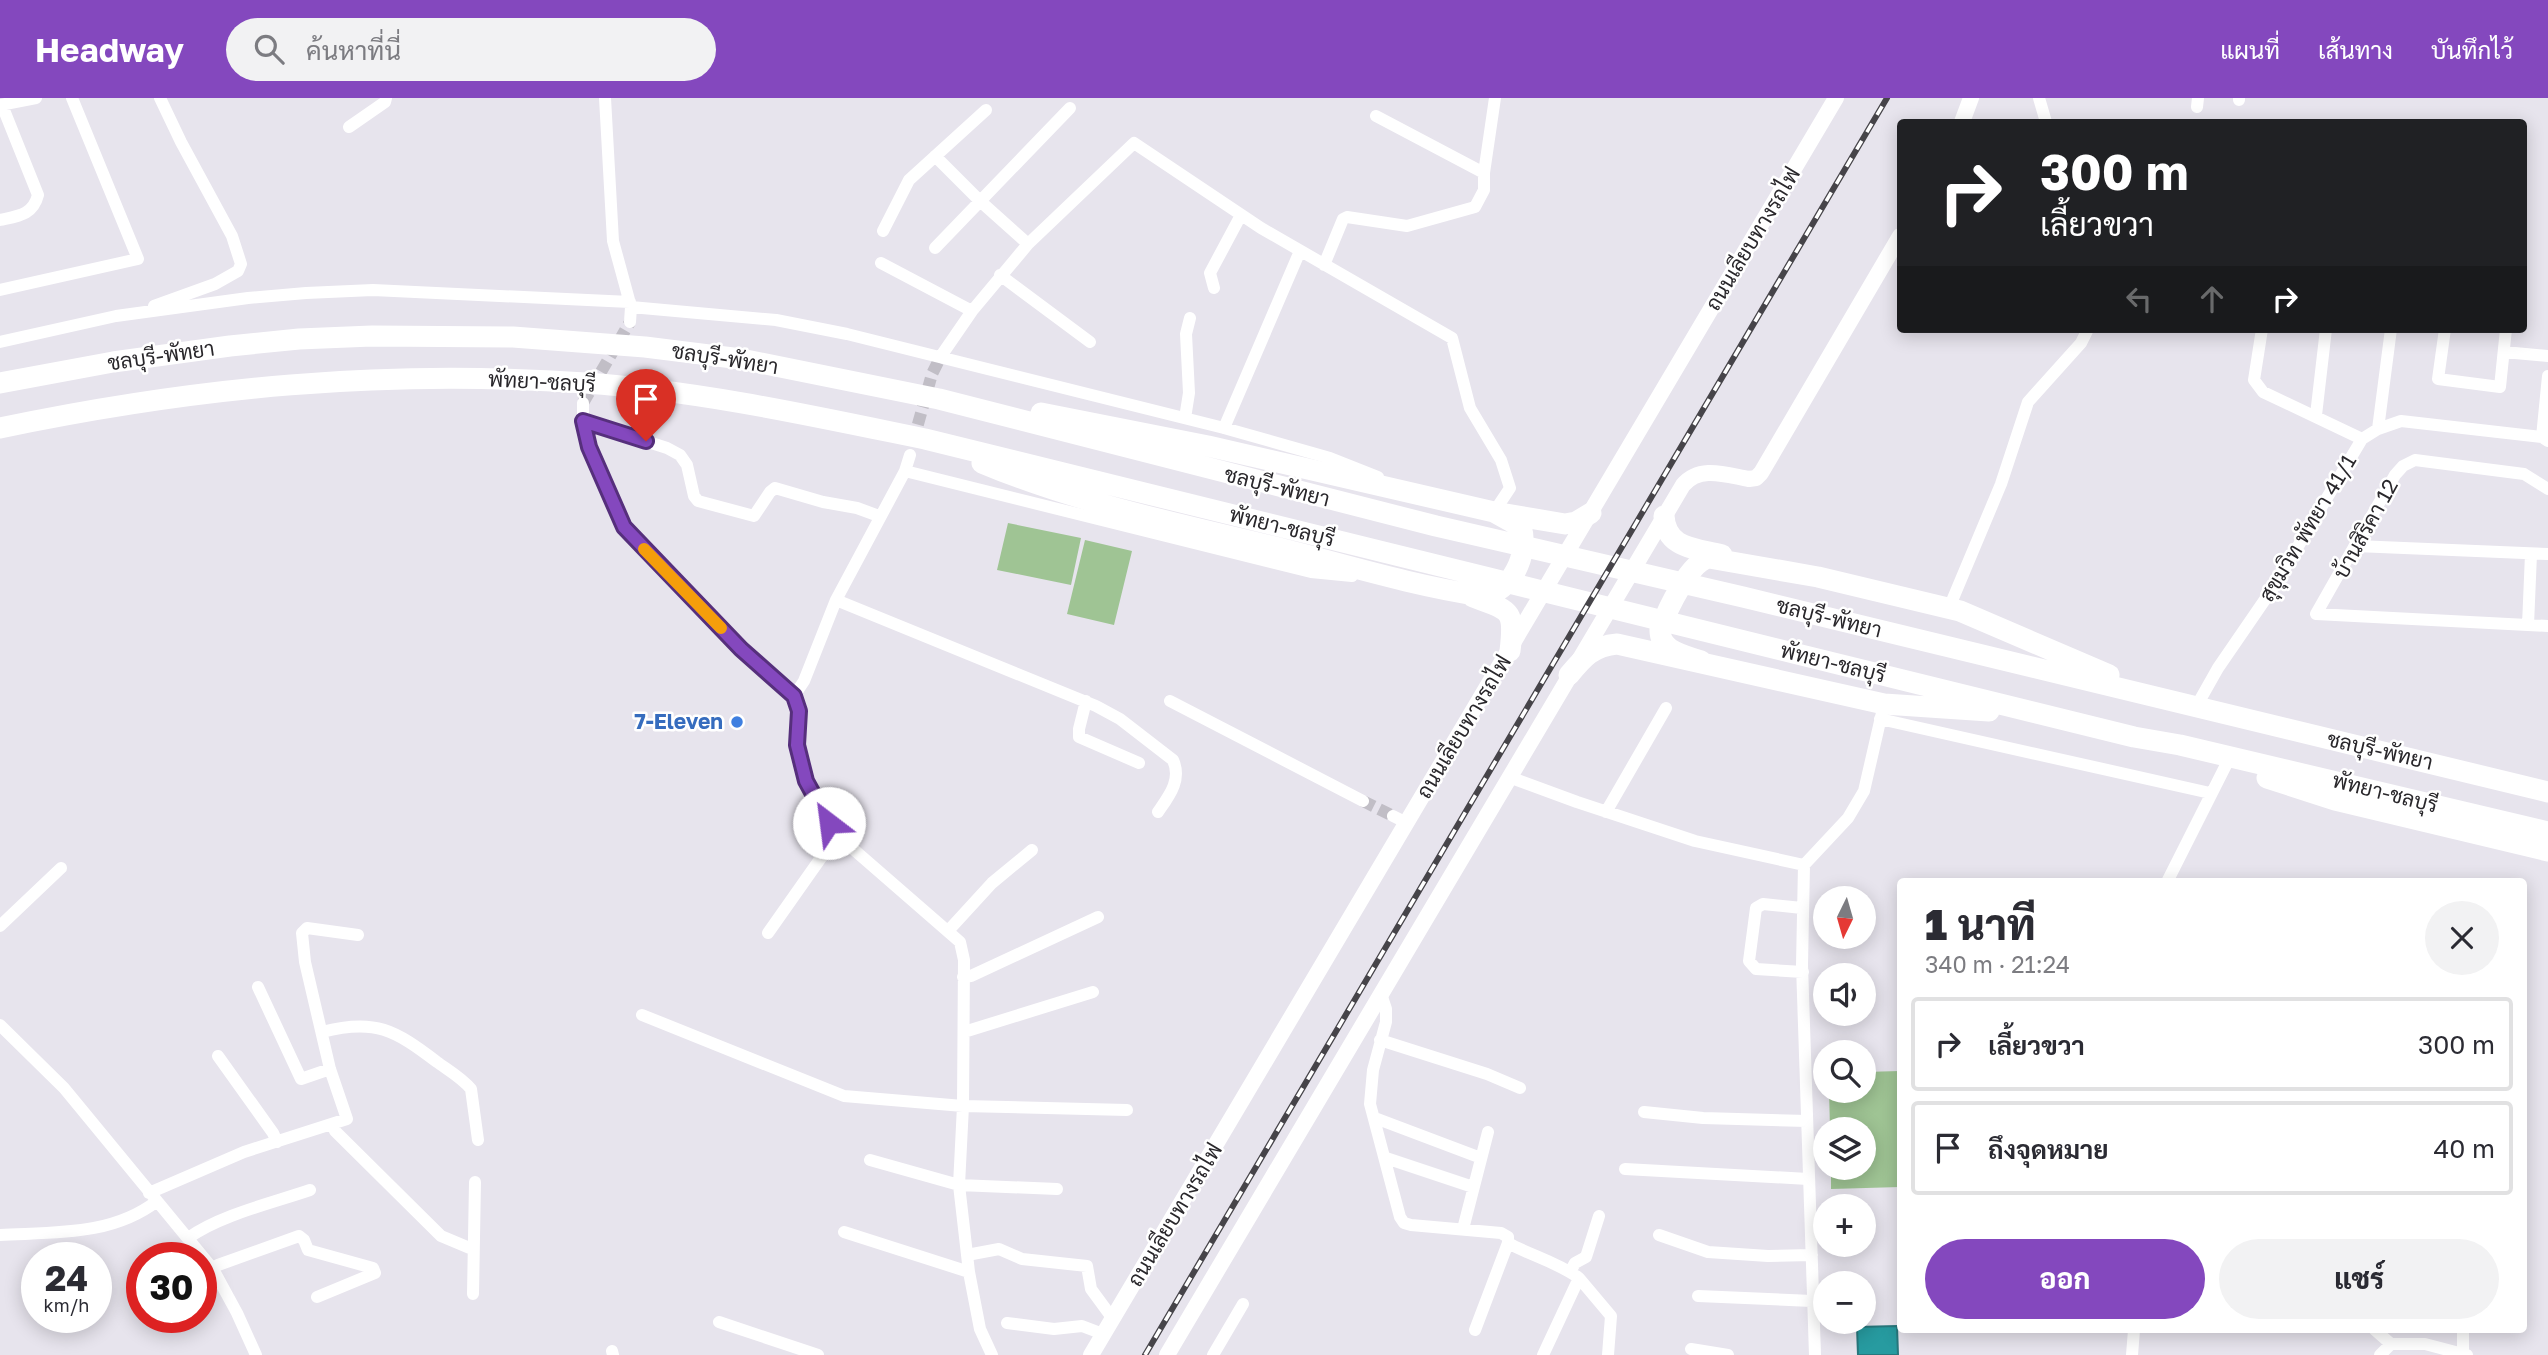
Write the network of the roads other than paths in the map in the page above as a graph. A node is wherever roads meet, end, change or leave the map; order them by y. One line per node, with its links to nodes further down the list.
1 (36, 98): 10 (street)
2 (72, 98): 31 (street)
3 (160, 98): 34 (street)
4 (386, 98): 16 (street)
5 (605, 98): 32 (street)
6 (1495, 98): 18 (street)
7 (1836, 98): 66 (street, ถนนเลียบทางรถไฟ)
8 (1971, 98): 14 (street)
9 (2039, 98): 15 (street)
10 (1, 105): 21 (street)
11 (1070, 108): 19 (street)
12 (986, 110): 17 (street)
13 (1376, 116): 18 (street)
14 (1963, 119)
15 (2045, 119)
16 (349, 127)
17 (935, 156): 19 (street); 22 (street)
18 (1484, 173): 28 (street)
19 (980, 201): 24 (street); 25 (street)
20 (1241, 215): 24 (street); 26 (street); 30 (street)
21 (0, 220)
22 (883, 231)
23 (1897, 241): 68 (street)
24 (1028, 244): 29 (street)
25 (935, 248)
26 (1300, 251): 28 (street); 56 (street)
27 (881, 263): 33 (street)
28 (1324, 265): 65 (street)
29 (1000, 275): 33 (street); 44 (street)
30 (1214, 288)
31 (0, 290)
32 (630, 304): 34 (street); 36 (street); 46 (street)
33 (972, 311): 46 (street)
34 (145, 312): 43 (street)
35 (1190, 318): 53 (street)
36 (630, 322)
37 (2086, 333): 76 (street)
38 (2261, 333): 52 (street)
39 (2326, 333): 52 (street)
40 (2390, 333): 57 (street)
41 (2444, 333): 45 (street)
42 (2506, 333): 45 (street)
43 (0, 342)
44 (1090, 342)
45 (2504, 352): 47 (street)
46 (941, 356): 53 (street)
47 (2548, 356)
48 (2548, 376): 60 (street)
49 (0, 383): 50 (highway, ชลบุรี-พัทยา)
50 (939, 399): 64 (highway); 83 (highway, ชลบุรี-พัทยา)
51 (583, 403): 54 (street)
52 (2316, 415): 59 (street)
53 (1185, 418): 56 (street)
54 (583, 421): 67 (street); 82 (street)
55 (0, 428): 58 (highway, พัทยา-ชลบุรี)
56 (1224, 429): 64 (street)
57 (2378, 429): 59 (street, สุขุมวิท พัทยา 41/1); 60 (street, สุขุมวิท พัทยา 41/1)
58 (925, 439): 73 (highway); 89 (highway, พัทยา-ชลบุรี)
59 (2362, 439): 86 (street, สุขุมวิท พัทยา 41/1)
60 (2545, 439)
61 (910, 455): 62 (street)
62 (905, 471): 67 (street); 73 (street)
63 (2548, 489): 69 (street, บ้านสิริคา 12)
64 (1430, 498): 65 (highway)
65 (1494, 512): 66 (highway); 74 (highway)
66 (1591, 513): 79 (street, ถนนเลียบทางรถไฟ)
67 (879, 516): 75 (street)
68 (1664, 516): 72 (highway); 81 (street)
69 (2356, 546): 70 (street); 77 (street, บ้านสิริคา 12)
70 (2531, 554): 71 (street); 77 (street)
71 (2548, 554)
72 (1818, 578): 76 (highway); 80 (highway)
73 (1426, 584): 74 (highway)
74 (1463, 593): 79 (highway)
75 (836, 600): 82 (street); 85 (street)
76 (1949, 608): 83 (highway)
77 (2528, 625): 78 (street)
78 (2548, 626)
79 (1510, 651): 165 (street, ถนนเลียบทางรถไฟ)
80 (1701, 661): 81 (highway); 88 (highway)
81 (1569, 676): 93 (street)
82 (794, 696): 100 (street)
83 (2158, 698): 86 (highway, ชลบุรี-พัทยา)
84 (1170, 701): 96 (street)
85 (1087, 702): 91 (street); 97 (street)
86 (2196, 707): 94 (highway, ชลบุรี-พัทยา)
87 (1666, 708): 98 (street)
88 (1882, 711): 89 (highway); 95 (street); 103 (street)
89 (2046, 715): 90 (highway, พัทยา-ชลบุรี)
90 (2134, 737): 92 (highway); 99 (highway, พัทยา-ชลบุรี)
91 (1139, 763)
92 (2225, 765): 95 (street); 102 (highway)
93 (1509, 777): 98 (street); 116 (street)
94 (2546, 791)
95 (2210, 793): 105 (street)
96 (1363, 801)
97 (1158, 812)
98 (1606, 812): 103 (street)
99 (2548, 832)
100 (837, 835): 109 (street); 110 (street)
101 (1032, 850): 109 (street)
102 (2548, 850)
103 (1804, 865): 106 (street)
104 (61, 868): 108 (street)
105 (2169, 878)
106 (1802, 908): 112 (street); 112 (street)
107 (1097, 917): 113 (street)
108 (0, 926)
109 (948, 931): 113 (street)
110 (768, 933)
111 (358, 935): 119 (street)
112 (1803, 972): 129 (street)
113 (963, 977): 120 (street)
114 (258, 987): 123 (street)
115 (1093, 992): 120 (street)
116 (1381, 994): 121 (street); 179 (street)
117 (642, 1016): 125 (street)
118 (0, 1025): 144 (street)
119 (322, 1032): 123 (street); 132 (street)
120 (964, 1032): 125 (street)
121 (1380, 1040): 124 (street); 128 (street)
122 (218, 1056): 133 (street)
123 (330, 1069): 130 (street)
124 (1520, 1088)
125 (963, 1106): 126 (street); 140 (street)
126 (1127, 1110)
127 (1644, 1112): 129 (street)
128 (1375, 1118): 134 (street); 135 (street)
129 (1807, 1121): 138 (street)
130 (332, 1124): 133 (street); 153 (street)
131 (1488, 1132): 135 (street)
132 (478, 1140)
133 (277, 1142): 144 (street)
134 (1386, 1158): 141 (street); 146 (street)
135 (1481, 1158): 141 (street)
136 (870, 1160): 140 (street)
137 (1625, 1169): 138 (street)
138 (1808, 1178): 155 (street)
139 (475, 1182): 153 (street)
140 (959, 1185): 142 (street); 154 (street)
141 (1473, 1187): 146 (street)
142 (1057, 1189)
143 (310, 1190): 150 (street)
144 (153, 1197): 148 (street); 150 (street)
145 (1599, 1216): 158 (street)
146 (1463, 1229): 152 (street)
147 (844, 1232): 157 (street)
148 (0, 1235)
149 (1658, 1235): 155 (street)
150 (188, 1238): 151 (street)
151 (191, 1242)
152 (1508, 1243): 158 (street); 168 (street)
153 (472, 1249): 160 (street)
154 (967, 1255): 157 (street); 165 (street)
155 (1812, 1255): 163 (street)
156 (217, 1266): 162 (street)
157 (969, 1272): 177 (street)
158 (1575, 1275): 181 (street); 182 (street)
159 (217, 1276): 175 (street)
160 (473, 1294)
161 (1698, 1296): 163 (street)
162 (317, 1297)
163 (1812, 1301): 184 (street)
164 (1243, 1304): 180 (street)
165 (1113, 1319): 172 (street, ถนนเลียบทางรถไฟ)
166 (719, 1322): 176 (street)
167 (1007, 1323): 172 (street)
168 (1475, 1330)
169 (2134, 1333): 185 (street)
170 (2378, 1333): 173 (street)
171 (2463, 1333): 187 (street)
172 (1103, 1334): 178 (street, ถนนเลียบทางรถไฟ)
173 (2391, 1344): 186 (street); 187 (street)
174 (1691, 1349): 183 (street)
175 (256, 1355)
176 (818, 1355)
177 (992, 1355)
178 (1091, 1355)
179 (1167, 1355)
180 (1214, 1355)
181 (1543, 1355)
182 (1608, 1355)
183 (1728, 1355)
184 (1815, 1355)
185 (2132, 1355)
186 (2380, 1355)
187 (2465, 1355)

